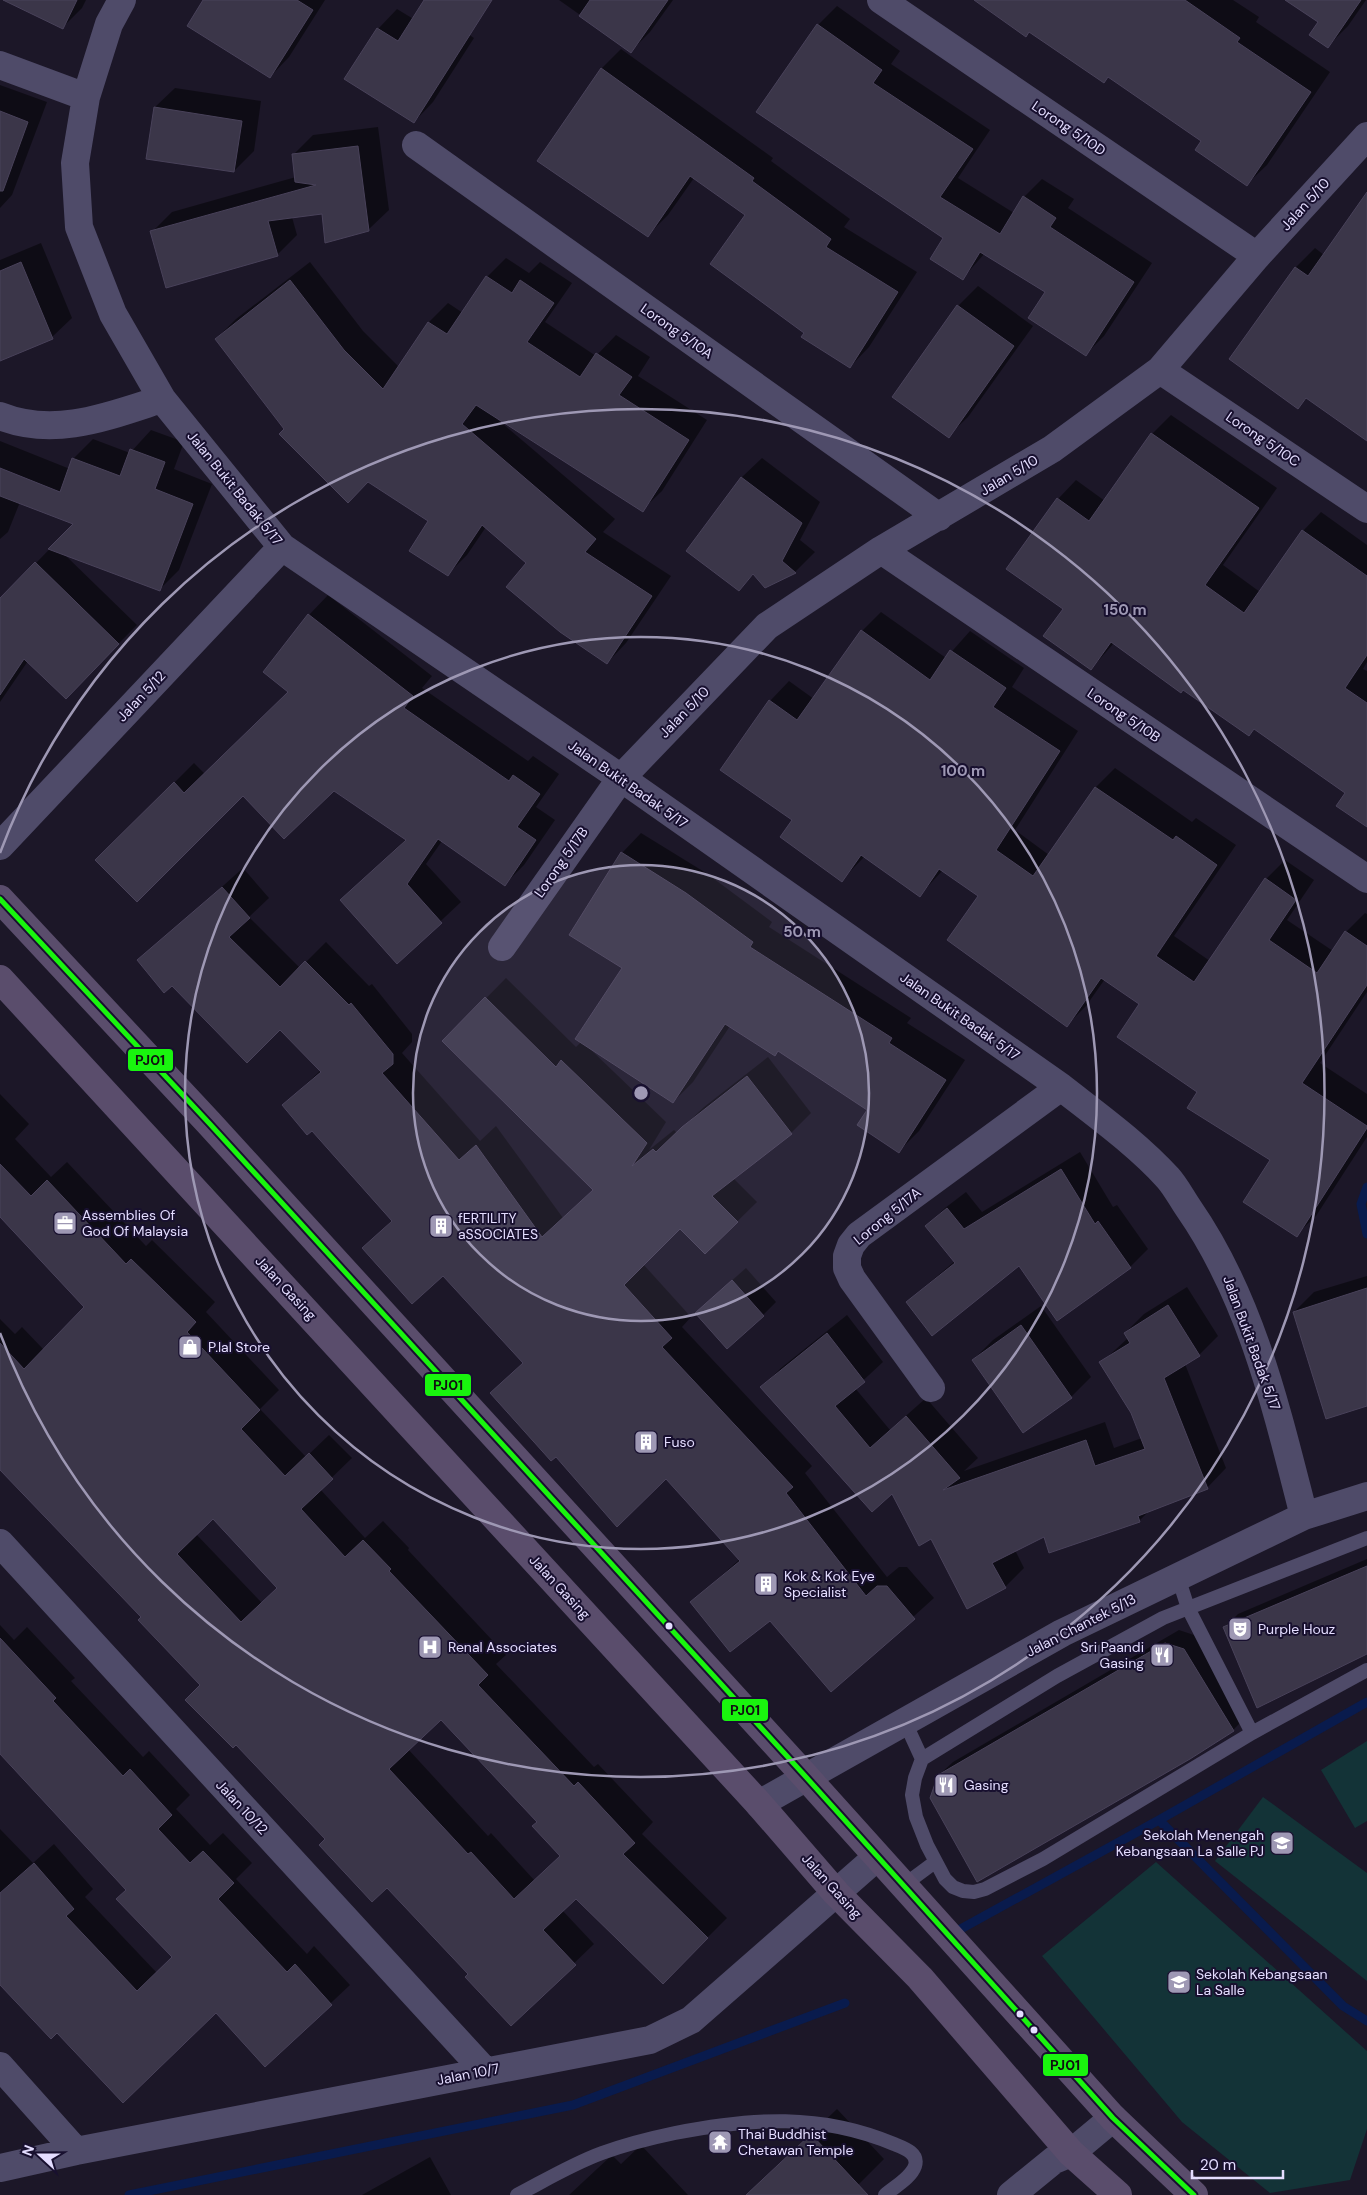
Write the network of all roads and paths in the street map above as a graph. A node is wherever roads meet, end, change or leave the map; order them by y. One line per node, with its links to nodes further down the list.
1 (122, 0): 4 (street, Jalan Bukit Badak 5/17)
2 (880, 0): 7 (street, Lorong 5/10D)
3 (0, 65): 4 (street)
4 (86, 97): 9 (street, Jalan Bukit Badak 5/17)
5 (1367, 136): 7 (street, Jalan 5/10)
6 (416, 145): 12 (street, Lorong 5/10A)
7 (1257, 256): 8 (street, Jalan 5/10)
8 (1160, 370): 11 (street, Lorong 5/10C); 12 (street, Jalan 5/10)
9 (162, 399): 10 (street); 13 (street, Jalan Bukit Badak 5/17)
10 (0, 416)
11 (1367, 509)
12 (939, 517): 14 (street, Jalan 5/10)
13 (282, 546): 15 (street, Jalan Bukit Badak 5/17); 16 (street, Jalan 5/12)
14 (881, 550): 15 (street, Jalan 5/10); 17 (street, Lorong 5/10B)
15 (621, 778): 19 (street, Lorong 5/17B); 21 (street, Jalan Bukit Badak 5/17)
16 (0, 846)
17 (1367, 879)
18 (0, 899): 33 (main road)
19 (502, 947)
20 (0, 979): 34 (main road, Jalan Gasing)
21 (1062, 1087): 22 (street, Lorong 5/17A); 24 (street, Jalan Bukit Badak 5/17)
22 (931, 1388)
23 (1367, 1496): 24 (street, Jalan Chantek 5/13)
24 (1304, 1516): 27 (street, Jalan Chantek 5/13)
25 (1367, 1538): 28 (lane)
26 (0, 1543): 40 (street, Jalan 10/12)
27 (1178, 1577): 28 (lane); 30 (street, Jalan Chantek 5/13)
28 (1188, 1608): 31 (lane); 32 (lane)
29 (1367, 1670): 31 (lane)
30 (905, 1722): 32 (lane); 33 (street, Jalan Chantek 5/13)
31 (1252, 1733): 36 (lane)
32 (922, 1759): 36 (lane)
33 (806, 1777): 34 (street, Jalan Chantek 5/13); 35 (main road)
34 (759, 1804): 38 (main road, Jalan Gasing)
35 (877, 1857): 37 (main road); 38 (street, Jalan 10/7)
36 (935, 1862): 37 (lane)
37 (904, 1885): 41 (main road)
38 (836, 1892): 40 (street, Jalan 10/7); 43 (main road, Jalan Gasing)
39 (0, 2066): 42 (street)
40 (485, 2071): 42 (street, Jalan 10/7)
41 (1113, 2118): 43 (street); 49 (main road)
42 (76, 2151): 44 (street, Jalan 10/7)
43 (1071, 2152): 47 (street); 48 (main road, Jalan Gasing)
44 (0, 2168)
45 (516, 2195): 46 (lane)
46 (885, 2195)
47 (1012, 2195)
48 (1118, 2195)
49 (1194, 2195)

